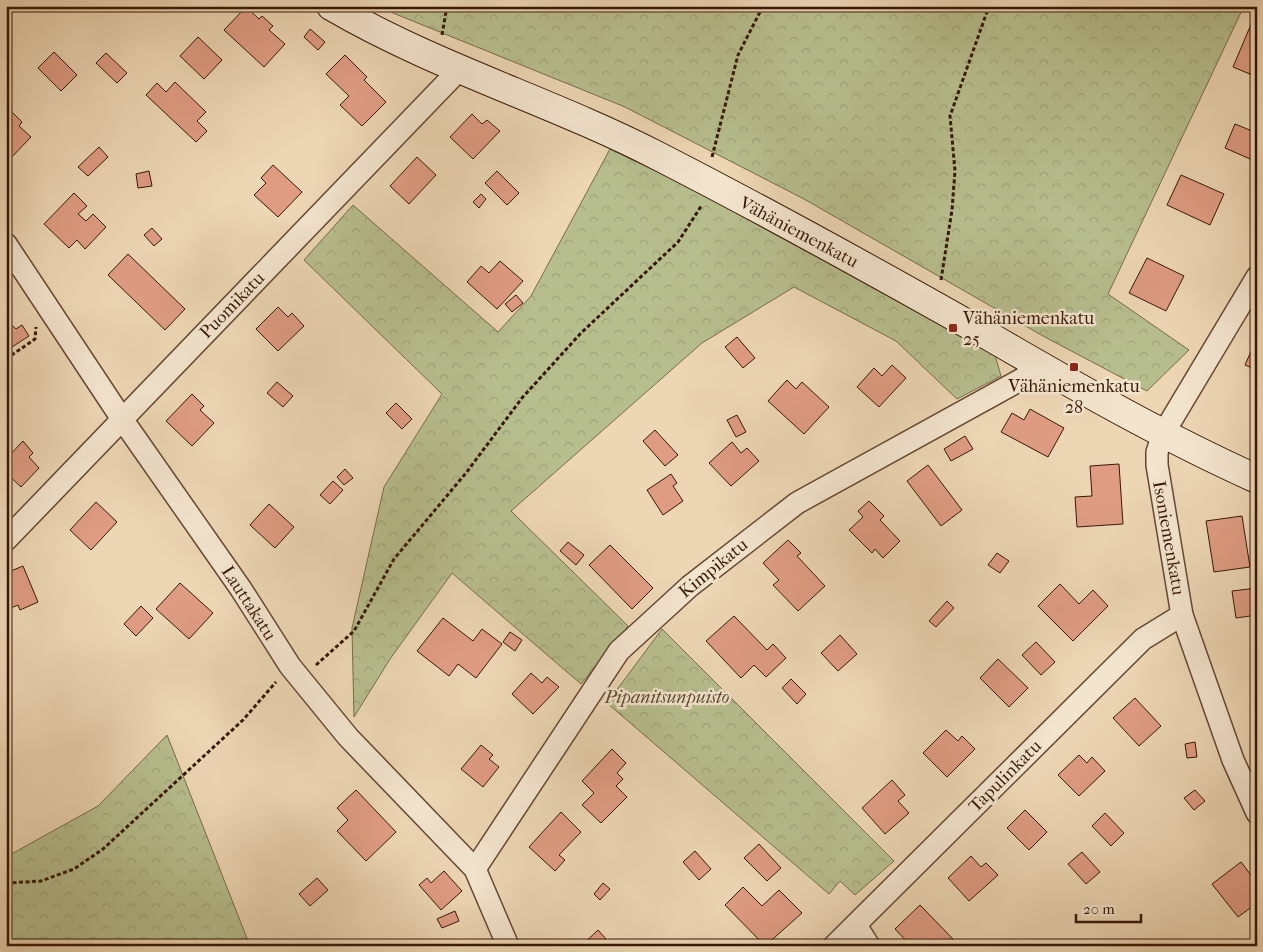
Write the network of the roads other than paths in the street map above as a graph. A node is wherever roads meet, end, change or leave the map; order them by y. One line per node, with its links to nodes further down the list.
1 (330, 6): 2 (street, Vähäniemenkatu)
2 (458, 71): 5 (street, Vähäniemenkatu); 6 (street, Puomikatu)
3 (6, 244): 6 (street, Lauttakatu)
4 (1257, 277): 7 (street, Isoniemenkatu)
5 (1042, 368): 7 (street, Vähäniemenkatu); 12 (street, Kimpikatu)
6 (122, 419): 9 (street, Puomikatu); 12 (street, Lauttakatu)
7 (1163, 434): 8 (street, Vähäniemenkatu); 10 (street, Isoniemenkatu)
8 (1257, 479)
9 (6, 540)
10 (1182, 615): 11 (street, Isoniemenkatu); 13 (street, Tapulinkatu)
11 (1257, 813)
12 (475, 868): 14 (street, Lauttakatu)
13 (856, 925): 15 (street, Tapulinkatu); 16 (street)
14 (508, 946)
15 (834, 946)
16 (869, 946)

